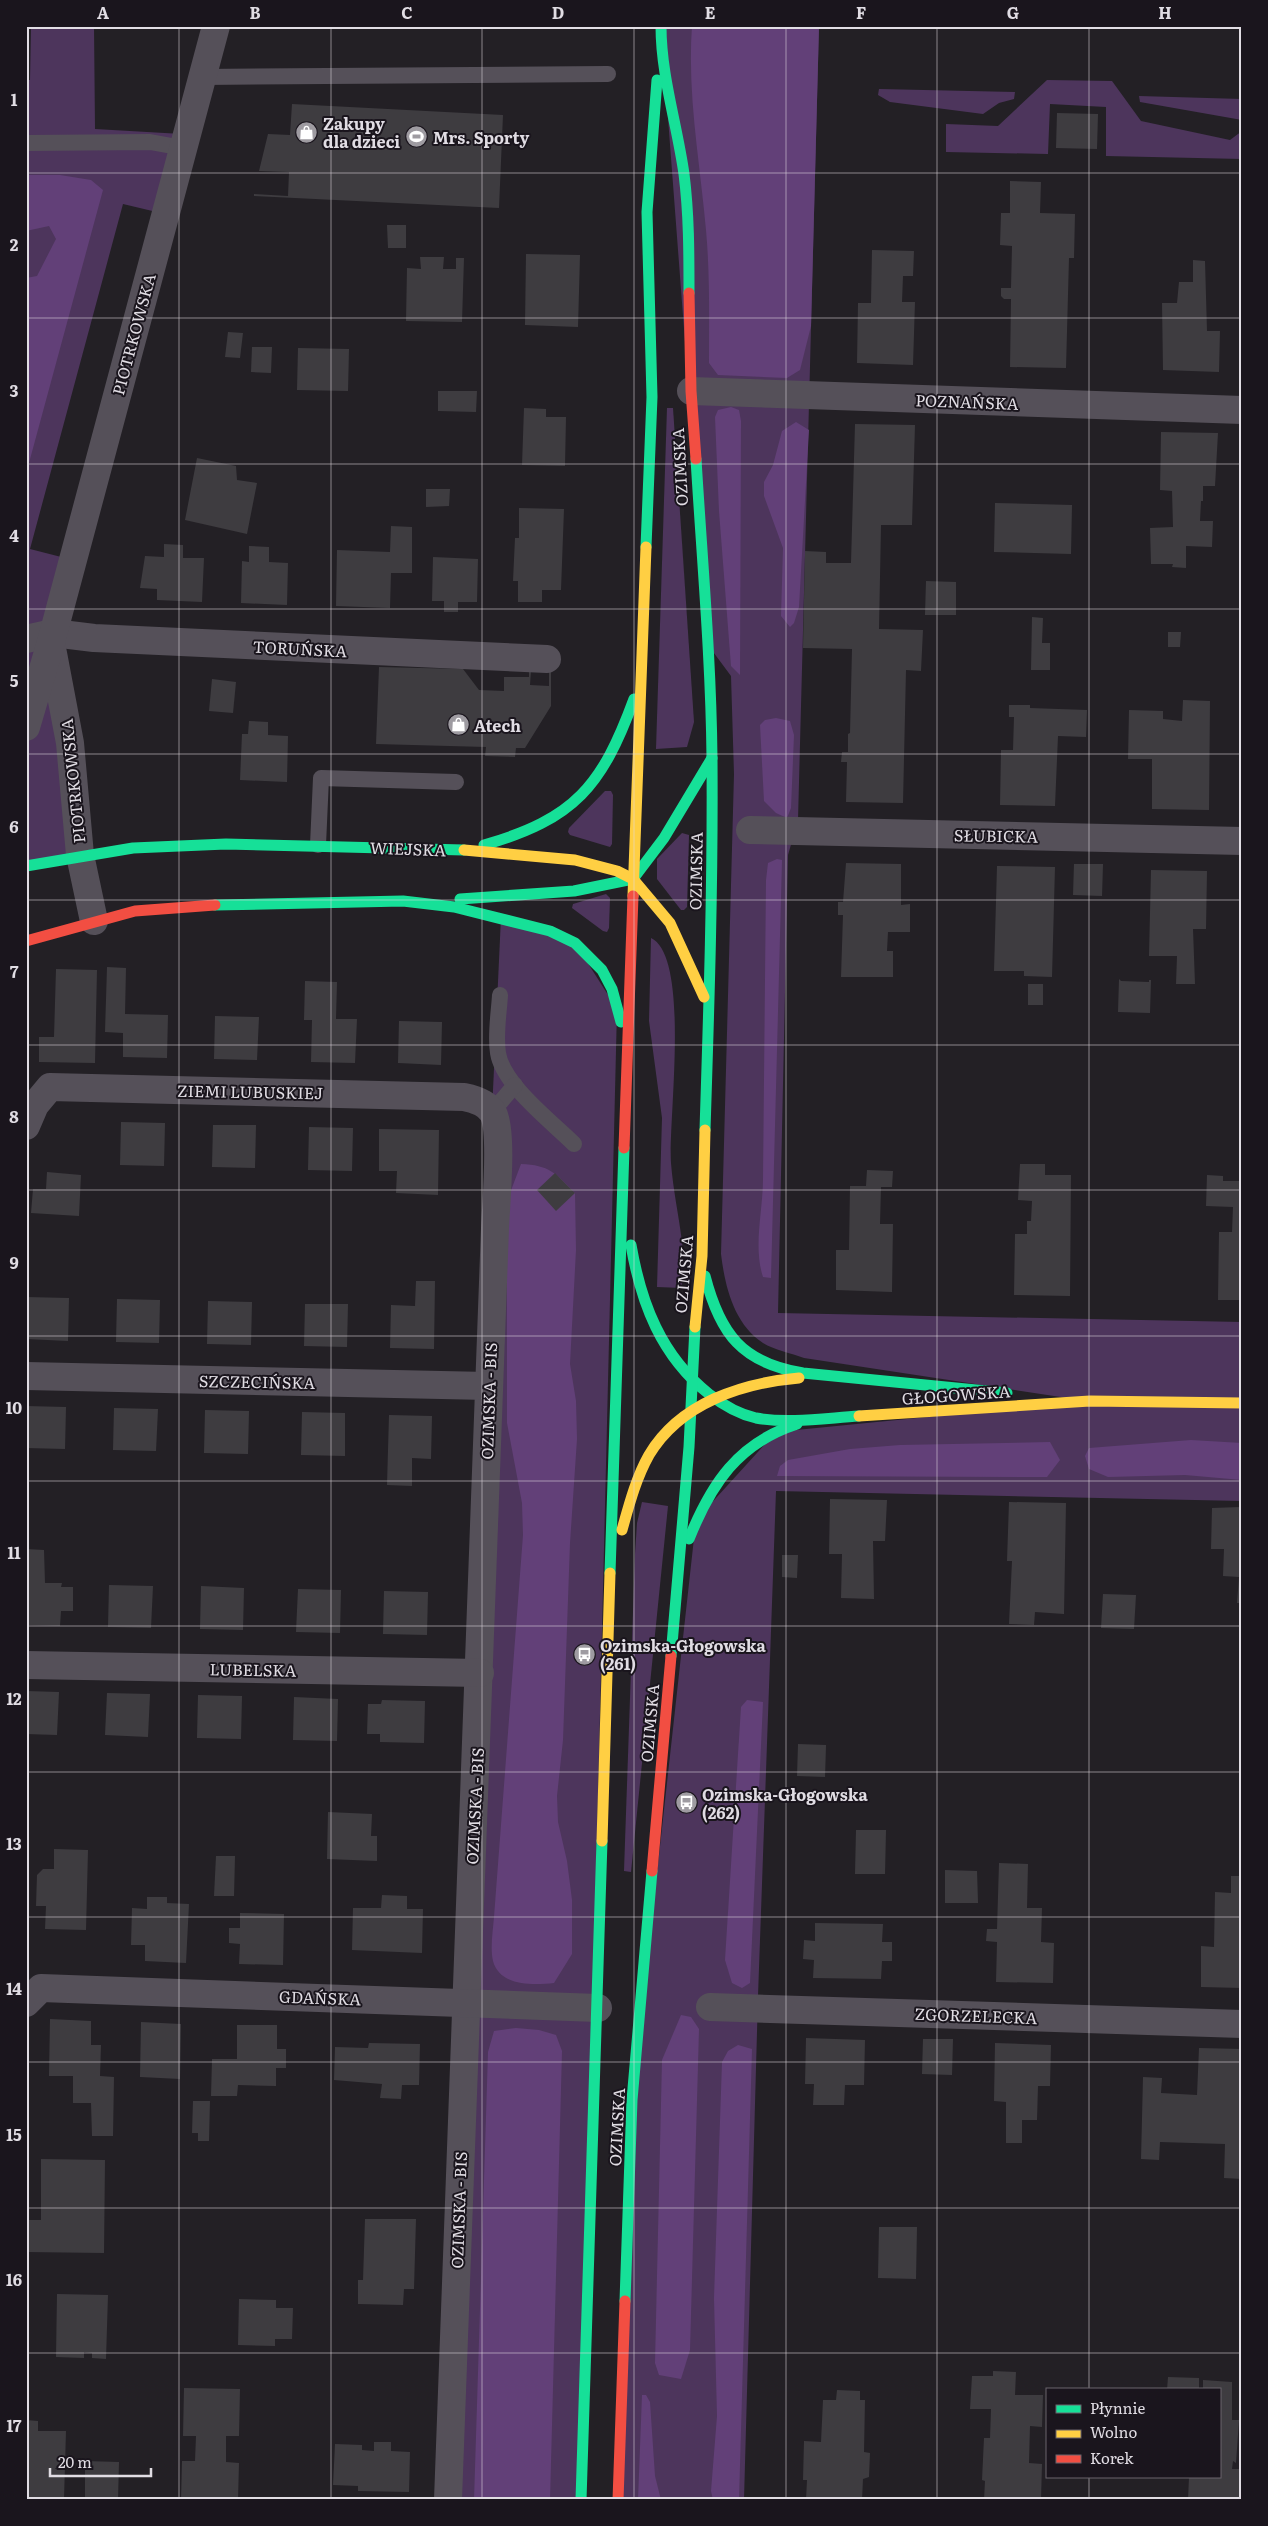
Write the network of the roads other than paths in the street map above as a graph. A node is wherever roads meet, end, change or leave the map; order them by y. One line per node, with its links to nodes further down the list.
1 (216, 26): 5 (street, PIOTRKOWSKA)
2 (661, 26): 3 (main road, OZIMSKA)
3 (661, 52): 8 (main road, OZIMSKA); 12 (main road, OZIMSKA)
4 (608, 74): 5 (lane)
5 (202, 77): 7 (street, PIOTRKOWSKA)
6 (26, 143): 7 (lane)
7 (183, 148): 10 (street, PIOTRKOWSKA)
8 (691, 391): 9 (street, POZNAŃSKA); 14 (main road, OZIMSKA)
9 (1242, 410)
10 (44, 638): 11 (street, TORUŃSKA); 13 (street, PIOTRKOWSKA); 20 (street, PIOTRKOWSKA)
11 (547, 659)
12 (642, 671): 19 (main road); 22 (main road, OZIMSKA)
13 (26, 727)
14 (712, 757): 22 (main road); 27 (main road, OZIMSKA)
15 (456, 782): 18 (lane)
16 (750, 830): 17 (street, SŁUBICKA)
17 (1242, 842)
18 (318, 844): 19 (main road, WIEJSKA); 20 (main road, WIEJSKA)
19 (467, 850): 22 (main road, WIEJSKA)
20 (80, 855): 21 (main road, WIEJSKA); 24 (street, PIOTRKOWSKA)
21 (26, 866)
22 (633, 879): 23 (main road); 27 (main road, WIEJSKA); 28 (main road, OZIMSKA)
23 (403, 902): 24 (main road); 28 (main road)
24 (94, 921): 25 (main road)
25 (27, 935)
26 (500, 995): 29 (lane)
27 (708, 1013): 34 (main road, OZIMSKA)
28 (627, 1061): 32 (main road, OZIMSKA)
29 (515, 1085): 30 (lane); 33 (lane)
30 (492, 1112): 31 (street, ZIEMI LUBUSKIEJ); 38 (street, OZIMSKA - BIS)
31 (26, 1126)
32 (625, 1138): 37 (main road); 45 (main road, OZIMSKA)
33 (574, 1144)
34 (702, 1256): 36 (main road, GŁOGOWSKA); 37 (main road, OZIMSKA)
35 (26, 1376): 38 (street, SZCZECIŃSKA)
36 (858, 1377): 39 (main road, GŁOGOWSKA); 40 (main road, GŁOGOWSKA)
37 (693, 1382): 39 (main road); 42 (main road, OZIMSKA)
38 (488, 1386): 47 (street, OZIMSKA - BIS)
39 (714, 1399): 42 (main road); 43 (main road, GŁOGOWSKA)
40 (1090, 1401): 41 (main road, GŁOGOWSKA); 43 (main road, GŁOGOWSKA)
41 (1242, 1403)
42 (691, 1412): 44 (main road, OZIMSKA); 45 (main road)
43 (824, 1419): 44 (main road, GŁOGOWSKA)
44 (678, 1574): 55 (main road, OZIMSKA)
45 (611, 1588): 51 (main road, OZIMSKA)
46 (26, 1665): 47 (street, LUBELSKA)
47 (480, 1673): 49 (street, OZIMSKA - BIS)
48 (34, 1996): 49 (street, GDAŃSKA)
49 (465, 2002): 51 (street, GDAŃSKA); 53 (street, OZIMSKA - BIS)
50 (710, 2007): 52 (street, ZGORZELECKA)
51 (598, 2008): 54 (main road, OZIMSKA)
52 (1242, 2024)
53 (448, 2500)
54 (582, 2500)
55 (618, 2500)

